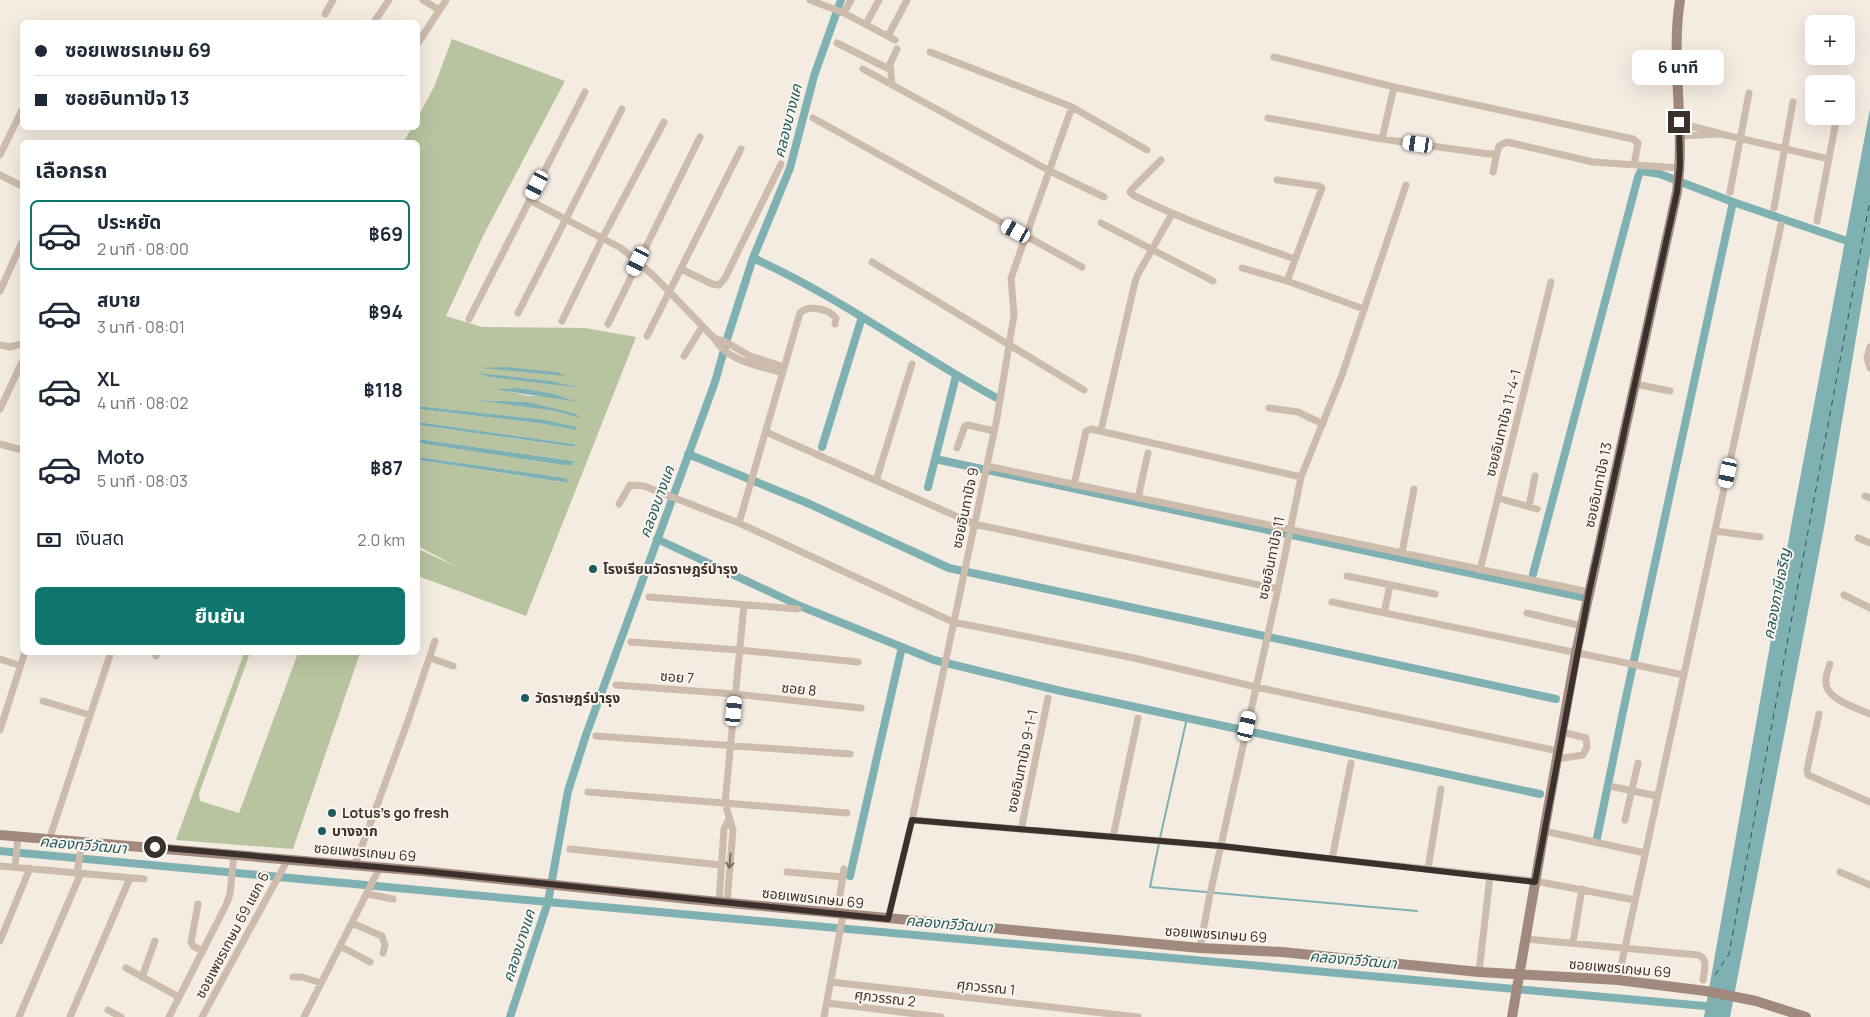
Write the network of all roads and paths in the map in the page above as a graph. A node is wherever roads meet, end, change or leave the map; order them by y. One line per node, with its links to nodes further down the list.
1 (333, 0): 12 (street)
2 (389, 0): 13 (street)
3 (423, 0): 10 (street)
4 (446, 0): 10 (street)
5 (810, 0): 11 (street)
6 (851, 0): 11 (street)
7 (879, 0): 14 (street)
8 (907, 0): 15 (street)
9 (1680, 0): 35 (main road, ซอยอินทาปัจ 13)
10 (439, 10): 16 (street)
11 (844, 13): 14 (street)
12 (325, 14)
13 (375, 20)
14 (866, 24): 15 (street)
15 (888, 36): 17 (street)
16 (420, 40)
17 (895, 40)
18 (837, 43): 23 (street)
19 (897, 49): 23 (street)
20 (930, 52): 29 (street)
21 (1274, 58): 25 (street)
22 (863, 69): 24 (street)
23 (891, 70): 24 (street)
24 (892, 85): 51 (street)
25 (1394, 88): 41 (street); 50 (street)
26 (585, 92): 60 (street)
27 (1749, 93): 40 (street)
28 (1793, 102): 43 (street)
29 (1072, 107): 44 (street); 51 (street, ซอยอินทาปัจ 9)
30 (622, 109): 63 (street)
31 (20, 114): 46 (street)
32 (813, 118): 68 (street)
33 (1268, 118): 41 (street)
34 (664, 122): 67 (street)
35 (1679, 122): 37 (street); 39 (main road, ซอยอินทาปัจ 13)
36 (1835, 125): 47 (street)
37 (1721, 134): 39 (street); 40 (street)
38 (700, 136): 72 (street)
39 (1679, 136): 54 (main road, ซอยอินทาปัจ 13)
40 (1740, 138): 43 (street); 58 (street)
41 (1382, 139): 45 (street)
42 (740, 149): 76 (street)
43 (1785, 149): 47 (street); 61 (street)
44 (1147, 150)
45 (1497, 153): 50 (street); 52 (street)
46 (0, 155)
47 (1829, 159): 64 (street)
48 (1161, 160): 62 (street)
49 (781, 164): 76 (street)
50 (1634, 165): 54 (street)
51 (1050, 171): 59 (street); 68 (street, ซอยอินทาปัจ 9)
52 (1493, 172)
53 (0, 176): 56 (street)
54 (1679, 176): 101 (main road, ซอยอินทาปัจ 13)
55 (1277, 180): 71 (street)
56 (20, 185)
57 (1406, 185): 82 (street, ซอยอินทาปัจ 11)
58 (1730, 192)
59 (1104, 196)
60 (529, 200): 63 (street); 84 (street)
61 (1774, 208)
62 (1172, 214): 70 (street); 71 (street)
63 (566, 219): 67 (street); 83 (street)
64 (1818, 221)
65 (1101, 223): 70 (street)
66 (1780, 225): 127 (street)
67 (603, 237): 72 (street); 85 (street)
68 (1026, 237): 74 (street); 92 (street, ซอยอินทาปัจ 9)
69 (20, 246): 80 (street)
70 (1151, 250): 78 (street); 107 (street)
71 (1295, 259): 77 (street)
72 (638, 261): 81 (street); 86 (street)
73 (872, 262): 92 (street)
74 (1082, 267)
75 (1242, 268): 77 (street)
76 (681, 269): 81 (street)
77 (1287, 280): 82 (street)
78 (1213, 281)
79 (1551, 282): 121 (street, ซอยอินทาปัจ 11-4-1)
80 (0, 291)
81 (670, 292): 88 (street); 89 (street)
82 (1364, 309): 106 (street, ซอยอินทาปัจ 11)
83 (518, 313)
84 (468, 319)
85 (562, 321)
86 (608, 324)
87 (835, 324): 100 (street)
88 (702, 327): 90 (street); 95 (street)
89 (647, 336)
90 (714, 338): 96 (street); 96 (street)
91 (20, 344): 93 (street)
92 (1009, 344): 102 (street); 108 (street, ซอยอินทาปัจ 9)
93 (0, 345)
94 (1870, 347): 99 (street)
95 (684, 356)
96 (749, 359): 100 (street)
97 (912, 364): 117 (street)
98 (20, 366): 105 (street)
99 (1870, 368)
100 (783, 370): 109 (street)
101 (1635, 384): 103 (street); 137 (main road, ซอยอินทาปัจ 13)
102 (1084, 390)
103 (1670, 392)
104 (1269, 408): 106 (street)
105 (0, 409)
106 (1323, 424): 116 (street, ซอยอินทาปัจ 11)
107 (1101, 430): 116 (street); 118 (street)
108 (994, 431): 111 (street); 114 (street, ซอยอินทาปัจ 9)
109 (766, 432): 117 (street); 125 (street)
110 (0, 444): 112 (street)
111 (957, 448)
112 (20, 449)
113 (1148, 453): 120 (street)
114 (987, 467): 118 (street); 126 (street, ซอยอินทาปัจ 9)
115 (1536, 476): 123 (street)
116 (1301, 477): 128 (street, ซอยอินทาปัจ 11)
117 (876, 480): 126 (street)
118 (1074, 485): 120 (street)
119 (1414, 489): 132 (street)
120 (1138, 498): 128 (street)
121 (1498, 498): 123 (street); 133 (street, ซอยอินทาปัจ 11-4-1)
122 (619, 504): 125 (street)
123 (1528, 506): 124 (street)
124 (1537, 509)
125 (739, 523): 147 (street)
126 (974, 524): 136 (street); 147 (street, ซอยอินทาปัจ 9)
127 (1715, 531): 129 (street); 161 (street)
128 (1290, 532): 132 (street); 136 (street, ซอยอินทาปัจ 11)
129 (1760, 537)
130 (1858, 538): 131 (street)
131 (1870, 543)
132 (1402, 554): 133 (street)
133 (1480, 570): 137 (street)
134 (1347, 576): 135 (street)
135 (1390, 585): 138 (street); 145 (street)
136 (1278, 588): 163 (street, ซอยอินทาปัจ 11)
137 (1589, 592): 148 (main road, ซอยอินทาปัจ 13)
138 (1435, 594)
139 (1844, 596): 143 (street)
140 (649, 597): 142 (street)
141 (1332, 602): 145 (street)
142 (744, 605): 144 (street); 151 (street)
143 (1870, 608)
144 (798, 609)
145 (1384, 613): 152 (street)
146 (1527, 613): 148 (street)
147 (953, 622): 163 (street); 189 (street, ซอยอินทาปัจ 9)
148 (1582, 626): 152 (main road, ซอยอินทาปัจ 13)
149 (435, 641): 155 (street)
150 (631, 642): 151 (street)
151 (740, 650): 157 (street); 164 (street)
152 (1576, 653): 161 (street); 173 (main road, ซอยอินทาปัจ 13)
153 (24, 655): 172 (street)
154 (110, 655): 170 (street)
155 (430, 658): 160 (street); 204 (street)
156 (0, 659): 158 (street)
157 (858, 662)
158 (16, 664)
159 (1830, 664): 169 (street)
160 (453, 666)
161 (1684, 675): 184 (street)
162 (616, 685): 164 (street, ซอย 7)
163 (1256, 687): 177 (street); 198 (street, ซอยอินทาปัจ 11)
164 (735, 694): 167 (street, ซอย 8); 175 (street)
165 (1048, 698): 191 (street, ซอยอินทาปัจ 9-1-1)
166 (43, 701): 170 (street)
167 (861, 708)
168 (1819, 714): 185 (street)
169 (1870, 714)
170 (90, 716): 196 (street)
171 (1138, 718): 194 (street)
172 (0, 730)
173 (1562, 732): 177 (main road, ซอยอินทาปัจ 13); 177 (street)
174 (596, 736): 175 (street)
175 (731, 745): 176 (street); 186 (street)
176 (850, 754)
177 (1558, 755): 192 (main road, ซอยอินทาปัจ 13)
178 (1638, 762): 182 (street)
179 (1352, 763): 202 (street)
180 (1614, 787): 182 (street)
181 (1441, 789): 209 (street)
182 (1632, 791): 184 (street); 190 (street)
183 (588, 792): 186 (street)
184 (1657, 796): 200 (street)
185 (1870, 802)
186 (725, 803): 187 (street); 188 (street)
187 (847, 813)
188 (729, 819): 205 (street); 223 (street, one-way to 223)
189 (912, 820): 191 (street); 226 (street, ซอยอินทาปัจ 9)
190 (1625, 820)
191 (1021, 830): 194 (street)
192 (1544, 830): 200 (street); 217 (main road, ซอยอินทาปัจ 13)
193 (0, 835): 195 (main road, ซอยเพชรเกษม 69)
194 (1113, 837): 198 (street)
195 (18, 840): 196 (main road, ซอยเพชรเกษม 69); 207 (street)
196 (49, 840): 197 (main road, ซอยเพชรเกษม 69)
197 (82, 845): 201 (main road, ซอยเพชรเกษม 69); 210 (street)
198 (1221, 846): 202 (street); 234 (street, ซอยอินทาปัจ 11)
199 (570, 849): 205 (street)
200 (1645, 853): 222 (street)
201 (234, 858): 203 (main road, ซอยเพชรเกษม 69); 235 (street)
202 (1332, 859): 209 (street)
203 (286, 862): 204 (main road, ซอยเพชรเกษม 69); 254 (street, ซอยเพชรเกษม 69 แยก 6)
204 (355, 865): 211 (main road, ซอยเพชรเกษม 69)
205 (721, 865): 223 (street)
206 (0, 866): 207 (street)
207 (15, 867): 208 (street)
208 (30, 868): 210 (street); 229 (street)
209 (1428, 869): 214 (street)
210 (79, 870): 215 (street); 250 (street)
211 (378, 871): 220 (street); 223 (main road, ซอยเพชรเกษม 69)
212 (787, 872): 225 (street)
213 (1840, 872): 218 (street)
214 (1490, 876): 217 (street); 239 (street)
215 (130, 878): 216 (street); 251 (street)
216 (144, 879)
217 (1535, 882): 219 (street); 228 (main road, ซอยอินทาปัจ 13)
218 (1870, 884)
219 (1582, 889): 222 (street); 231 (street)
220 (367, 893): 221 (street); 227 (street)
221 (393, 899)
222 (1635, 900): 233 (street)
223 (723, 903): 225 (main road, ซอยเพชรเกษม 69)
224 (198, 904): 235 (street)
225 (841, 916): 226 (main road, ซอยเพชรเกษม 69); 244 (street)
226 (888, 919): 234 (main road, ซอยเพชรเกษม 69)
227 (352, 923): 232 (street); 236 (street)
228 (1526, 939): 231 (street); 242 (main road, ซอยอินทาปัจ 13)
229 (0, 941)
230 (155, 941): 240 (street)
231 (1573, 943): 233 (street)
232 (340, 946): 237 (street); 245 (street)
233 (1625, 947): 243 (street); 246 (street)
234 (1200, 948): 239 (main road, ซอยเพชรเกษม 69)
235 (203, 951): 247 (street)
236 (384, 953)
237 (370, 962)
238 (126, 968): 240 (street)
239 (1479, 972): 242 (main road, ซอยเพชรเกษม 69)
240 (142, 977): 247 (street)
241 (293, 977): 245 (street)
242 (1519, 979): 243 (main road, ซอยเพชรเกษม 69); 259 (main road, ซอยอินทาปัจ 13)
243 (1618, 980): 246 (main road, ซอยเพชรเกษม 69)
244 (831, 982): 248 (street); 258 (street, ศุภวรรณ 1)
245 (321, 983): 255 (street)
246 (1702, 985): 260 (main road, ซอยเพชรเกษม 69)
247 (179, 997): 253 (street)
248 (826, 1003): 256 (street); 257 (street, ศุภวรรณ 2)
249 (108, 1010): 252 (street)
250 (19, 1017)
251 (70, 1017)
252 (122, 1017)
253 (169, 1017)
254 (202, 1017)
255 (304, 1017)
256 (824, 1017)
257 (941, 1017)
258 (1138, 1017)
259 (1512, 1017)
260 (1806, 1017)

